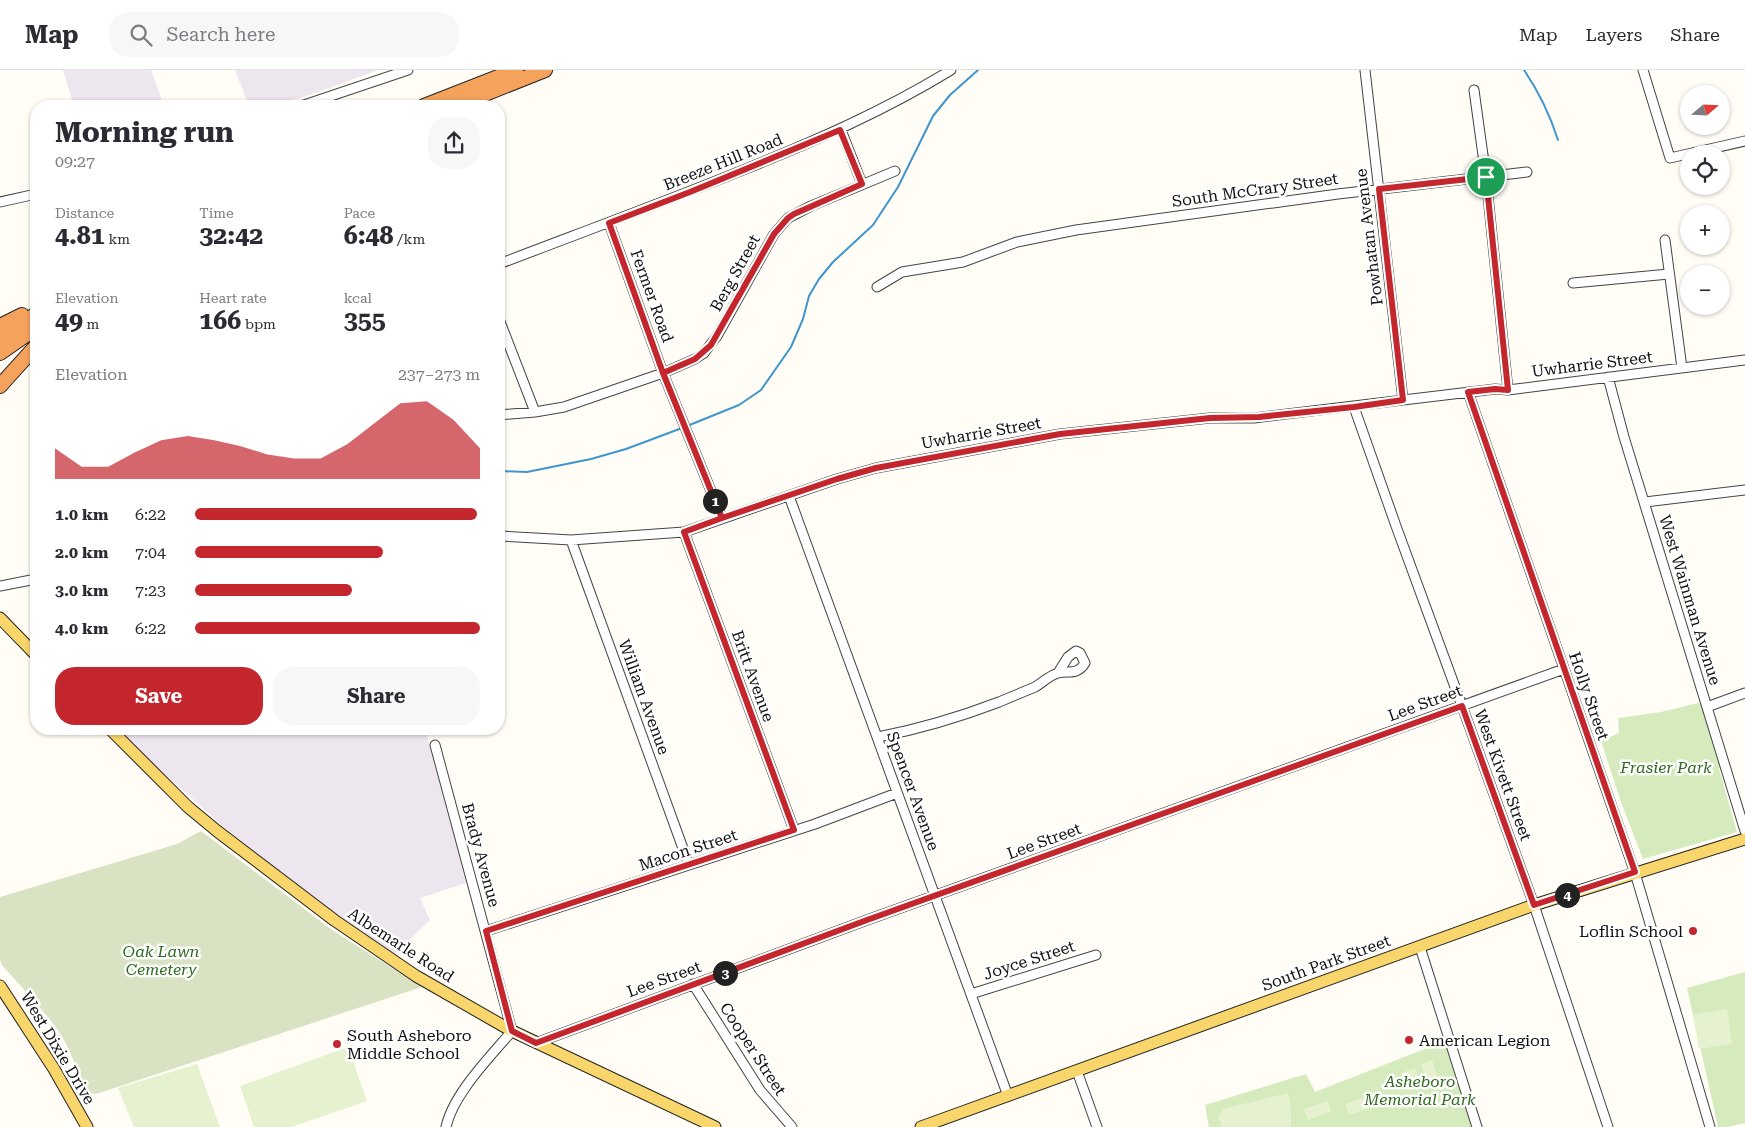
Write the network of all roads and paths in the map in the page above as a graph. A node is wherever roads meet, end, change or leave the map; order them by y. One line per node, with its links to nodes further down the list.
1 (408, 70): 8 (street)
2 (516, 70): 9 (highway)
3 (545, 70): 10 (highway)
4 (950, 70): 11 (street, Breeze Hill Road)
5 (1364, 70): 17 (street, Powhatan Avenue)
6 (1643, 70): 12 (street)
7 (1474, 90): 15 (street)
8 (319, 100)
9 (439, 100)
10 (469, 100)
11 (840, 130): 16 (street); 20 (street, Breeze Hill Road)
12 (1745, 141)
13 (895, 170): 16 (street, Berg Street)
14 (1527, 172): 15 (street, South McCrary Street)
15 (1486, 177): 17 (street, South McCrary Street); 39 (street)
16 (862, 184): 36 (street, Berg Street)
17 (1379, 189): 25 (street, South McCrary Street); 41 (street, Powhatan Avenue)
18 (30, 195): 19 (street)
19 (0, 202)
20 (609, 223): 22 (street, Breeze Hill Road); 36 (street, Fermer Road)
21 (1665, 240): 23 (street)
22 (505, 262)
23 (1669, 274): 24 (street); 35 (street)
24 (1573, 283)
25 (877, 287)
26 (30, 311): 28 (highway)
27 (30, 318): 31 (highway)
28 (0, 326)
29 (30, 332): 32 (highway)
30 (505, 334): 43 (street)
31 (0, 340)
32 (0, 353)
33 (30, 353): 38 (highway)
34 (1745, 360): 35 (street, Uwharrie Street)
35 (1682, 368): 37 (street, Uwharrie Street)
36 (663, 373): 43 (street, Berg Street); 48 (street, Fermer Road)
37 (1608, 377): 39 (street, Uwharrie Street); 47 (street, West Wainman Avenue)
38 (0, 386)
39 (1508, 390): 40 (street, Uwharrie Street)
40 (1468, 392): 41 (street, Uwharrie Street); 56 (street, Holly Street)
41 (1403, 400): 42 (street, Uwharrie Street)
42 (1354, 407): 46 (street, Uwharrie Street); 59 (street, West Kivett Street)
43 (535, 412): 44 (street, Berg Street)
44 (505, 414)
45 (1745, 490): 47 (street)
46 (789, 496): 48 (street, Uwharrie Street); 62 (street, Spencer Avenue)
47 (1645, 502): 60 (street, West Wainman Avenue)
48 (722, 518): 49 (street, Uwharrie Street)
49 (684, 532): 51 (street, Uwharrie Street); 65 (street, Britt Avenue)
50 (505, 536): 51 (street, Uwharrie Street)
51 (570, 540): 68 (street, William Avenue)
52 (30, 580): 53 (street)
53 (0, 586)
54 (0, 618): 55 (main road)
55 (30, 649)
56 (1564, 669): 59 (street, Lee Street); 69 (street, Holly Street)
57 (1058, 673): 62 (street)
58 (1745, 693): 60 (street)
59 (1462, 706): 70 (street, Lee Street); 71 (street, West Kivett Street)
60 (1707, 707): 66 (street, West Wainman Avenue)
61 (116, 735): 78 (main road, Albemarle Road)
62 (878, 737): 64 (street, Spencer Avenue)
63 (435, 745): 72 (street, Brady Avenue)
64 (897, 792): 65 (street, Macon Street); 70 (street, Spencer Avenue)
65 (794, 830): 68 (street, Macon Street)
66 (1745, 831)
67 (1745, 839): 69 (main road, South Park Street)
68 (689, 865): 72 (street, Macon Street)
69 (1635, 872): 71 (main road, South Park Street); 90 (street, Holly Street)
70 (935, 896): 75 (street, Lee Street); 77 (street, Spencer Avenue)
71 (1534, 905): 73 (main road, South Park Street); 89 (street, West Kivett Street)
72 (486, 931): 78 (street, Brady Avenue)
73 (1420, 947): 80 (main road, South Park Street); 88 (street)
74 (1096, 954): 77 (street, Joyce Street)
75 (693, 984): 79 (street, Lee Street); 85 (street, Cooper Street)
76 (0, 986): 82 (main road, West Dixie Drive)
77 (971, 994): 81 (street, Spencer Avenue)
78 (512, 1031): 79 (main road, Albemarle Road); 83 (street)
79 (536, 1043): 84 (main road, Albemarle Road)
80 (1077, 1071): 81 (main road, South Park Street); 87 (street)
81 (1008, 1096): 86 (main road, South Park Street)
82 (86, 1127)
83 (446, 1127)
84 (716, 1127)
85 (792, 1127)
86 (921, 1127)
87 (1097, 1127)
88 (1476, 1127)
89 (1608, 1127)
90 (1710, 1127)

